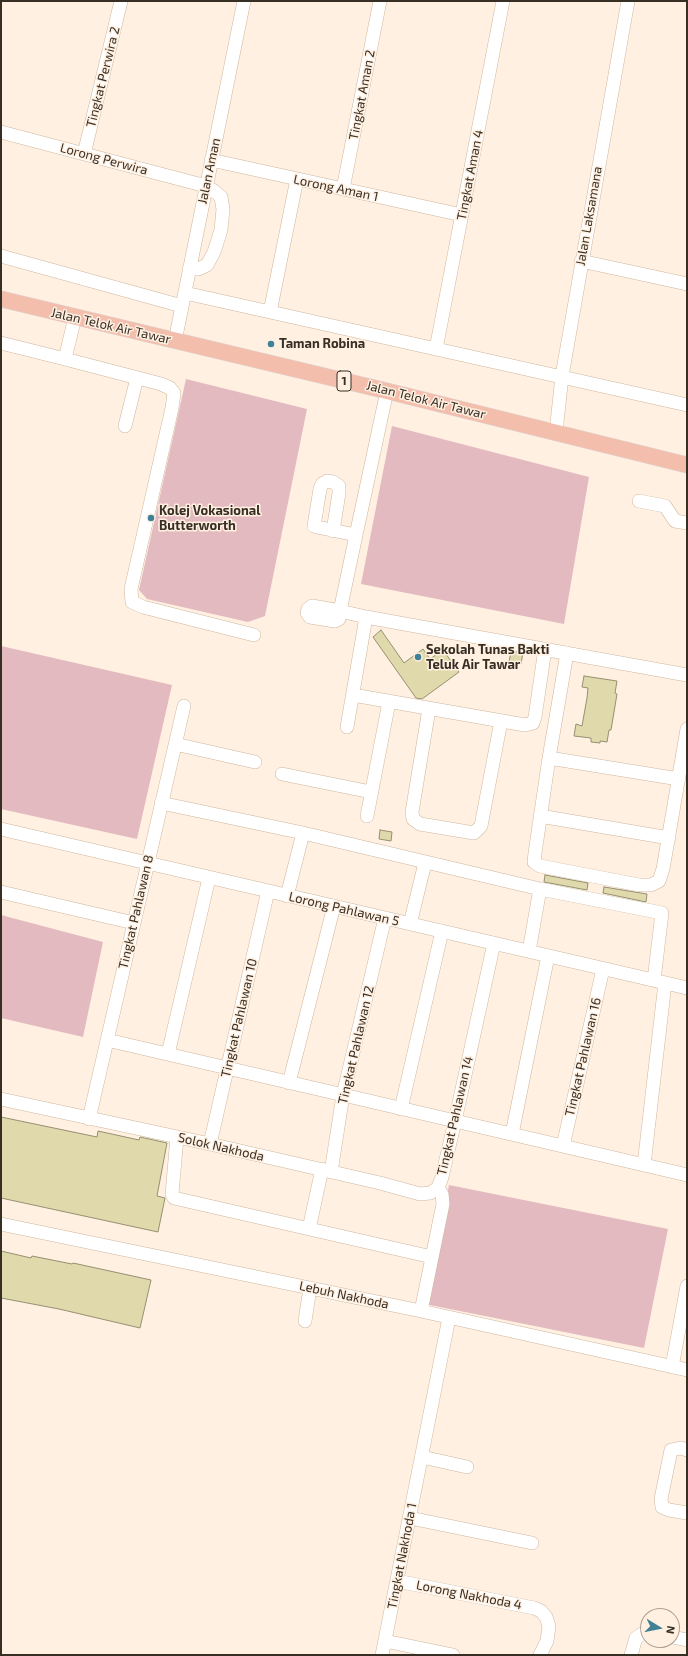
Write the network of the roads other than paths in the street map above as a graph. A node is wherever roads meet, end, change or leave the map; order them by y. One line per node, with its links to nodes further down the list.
1 (121, 1): 7 (street, Tingkat Perwira 2)
2 (244, 1): 8 (street, Jalan Aman)
3 (380, 1): 11 (street, Tingkat Aman 2)
4 (503, 1): 12 (street, Tingkat Aman 4)
5 (628, 1): 14 (street, Jalan Laksamana)
6 (1, 132): 7 (street, Lorong Perwira)
7 (84, 154): 10 (street, Lorong Perwira)
8 (211, 160): 9 (street, Lorong Aman 1); 10 (street, Jalan Aman)
9 (296, 179): 11 (street, Lorong Aman 1); 20 (street)
10 (206, 186): 15 (street, Jalan Aman); 15 (street)
11 (343, 189): 12 (street, Lorong Aman 1)
12 (462, 215): 24 (street, Tingkat Aman 4)
13 (1, 256): 19 (street)
14 (581, 261): 16 (street); 26 (street, Jalan Laksamana)
15 (189, 269): 17 (street, Jalan Aman)
16 (687, 284)
17 (185, 293): 19 (street, Jalan Aman); 20 (street)
18 (1, 299): 21 (main road, Jalan Telok Air Tawar / 1)
19 (182, 306): 22 (street, Jalan Aman)
20 (270, 312): 24 (street)
21 (75, 317): 22 (main road, Jalan Telok Air Tawar / 1); 25 (street)
22 (175, 341): 28 (main road, Jalan Telok Air Tawar / 1)
23 (1, 343): 25 (street)
24 (436, 349): 26 (street)
25 (65, 359): 27 (street)
26 (562, 376): 29 (street); 31 (street, Jalan Laksamana)
27 (137, 378): 30 (street); 38 (street)
28 (387, 391): 31 (main road, Jalan Telok Air Tawar / 1); 36 (street)
29 (687, 405)
30 (125, 426)
31 (556, 432): 32 (main road, Jalan Telok Air Tawar / 1)
32 (687, 465)
33 (639, 501): 34 (street)
34 (687, 523)
35 (333, 531): 36 (street)
36 (356, 535): 37 (street)
37 (366, 617): 39 (street); 42 (street)
38 (254, 635)
39 (545, 649): 40 (street); 46 (street)
40 (567, 653): 41 (street); 50 (street)
41 (687, 675)
42 (353, 695): 43 (street); 47 (street)
43 (389, 702): 45 (street); 54 (street)
44 (184, 706): 49 (street, Tingkat Pahlawan 8)
45 (430, 709): 46 (street); 46 (street)
46 (500, 721)
47 (347, 727)
48 (687, 729): 53 (street)
49 (175, 744): 51 (street); 55 (street, Tingkat Pahlawan 8)
50 (549, 758): 53 (street); 57 (street)
51 (255, 762)
52 (282, 774): 54 (street)
53 (678, 779): 60 (street)
54 (372, 792): 56 (street)
55 (161, 803): 59 (street); 61 (street, Tingkat Pahlawan 8)
56 (367, 816)
57 (540, 816): 60 (street); 60 (street)
58 (1, 829): 61 (street, Lorong Pahlawan 5)
59 (303, 833): 62 (street); 67 (street)
60 (669, 838)
61 (147, 863): 63 (street, Lorong Pahlawan 5); 70 (street, Tingkat Pahlawan 8)
62 (426, 863): 64 (street); 71 (street)
63 (209, 878): 65 (street, Lorong Pahlawan 5); 80 (street)
64 (540, 889): 74 (street); 77 (street)
65 (268, 891): 67 (street, Lorong Pahlawan 5); 81 (street, Tingkat Pahlawan 10)
66 (1, 892): 70 (street)
67 (287, 896): 68 (street, Lorong Pahlawan 5)
68 (334, 906): 69 (street, Lorong Pahlawan 5); 82 (street)
69 (385, 918): 71 (street, Lorong Pahlawan 5); 83 (street, Tingkat Pahlawan 12)
70 (134, 923): 79 (street, Tingkat Pahlawan 8)
71 (410, 924): 72 (street, Lorong Pahlawan 5)
72 (442, 931): 73 (street, Lorong Pahlawan 5); 85 (street)
73 (494, 943): 74 (street, Lorong Pahlawan 5); 87 (street, Tingkat Pahlawan 14)
74 (529, 951): 75 (street, Lorong Pahlawan 5)
75 (548, 956): 76 (street, Lorong Pahlawan 5); 88 (street)
76 (603, 969): 77 (street, Lorong Pahlawan 5); 91 (street, Tingkat Pahlawan 16)
77 (659, 982): 78 (street, Lorong Pahlawan 5); 92 (street)
78 (687, 988)
79 (107, 1040): 80 (street); 86 (street, Tingkat Pahlawan 8)
80 (168, 1054): 81 (street)
81 (228, 1068): 82 (street); 90 (street, Tingkat Pahlawan 10)
82 (289, 1083): 83 (street)
83 (343, 1095): 85 (street); 93 (street, Tingkat Pahlawan 12)
84 (1, 1099): 86 (street, Solok Nakhoda)
85 (400, 1109): 87 (street)
86 (89, 1119): 89 (street, Solok Nakhoda)
87 (455, 1121): 88 (street); 95 (street, Tingkat Pahlawan 14)
88 (512, 1134): 91 (street)
89 (177, 1137): 90 (street, Solok Nakhoda); 97 (street)
90 (210, 1144): 93 (street, Solok Nakhoda)
91 (563, 1146): 92 (street)
92 (644, 1165): 94 (street)
93 (326, 1171): 95 (street, Solok Nakhoda); 97 (street, Tingkat Pahlawan 12)
94 (687, 1175)
95 (438, 1188): 98 (street, Tingkat Pahlawan 14)
96 (1, 1224): 100 (street, Lebuh Nakhoda)
97 (309, 1229): 98 (street)
98 (432, 1257): 102 (street, Tingkat Pahlawan 14)
99 (687, 1286): 101 (street)
100 (310, 1288): 102 (street, Lebuh Nakhoda); 104 (street)
101 (685, 1307): 105 (street)
102 (421, 1311): 103 (street, Lebuh Nakhoda)
103 (449, 1318): 105 (street, Lebuh Nakhoda); 108 (street, Tingkat Nakhoda 1)
104 (305, 1320)
105 (672, 1367): 106 (street, Lebuh Nakhoda)
106 (687, 1370)
107 (687, 1450): 110 (street)
108 (422, 1457): 109 (street); 111 (street, Tingkat Nakhoda 1)
109 (468, 1467)
110 (687, 1513)
111 (410, 1518): 112 (street); 113 (street, Tingkat Nakhoda 1)
112 (532, 1542)
113 (397, 1581): 115 (street, Tingkat Nakhoda 1); 118 (street, Lorong Nakhoda 4)
114 (640, 1635): 119 (street)
115 (385, 1641): 116 (street, Tingkat Nakhoda 1); 117 (street)
116 (382, 1655)
117 (453, 1655)
118 (540, 1655)
119 (631, 1655)

